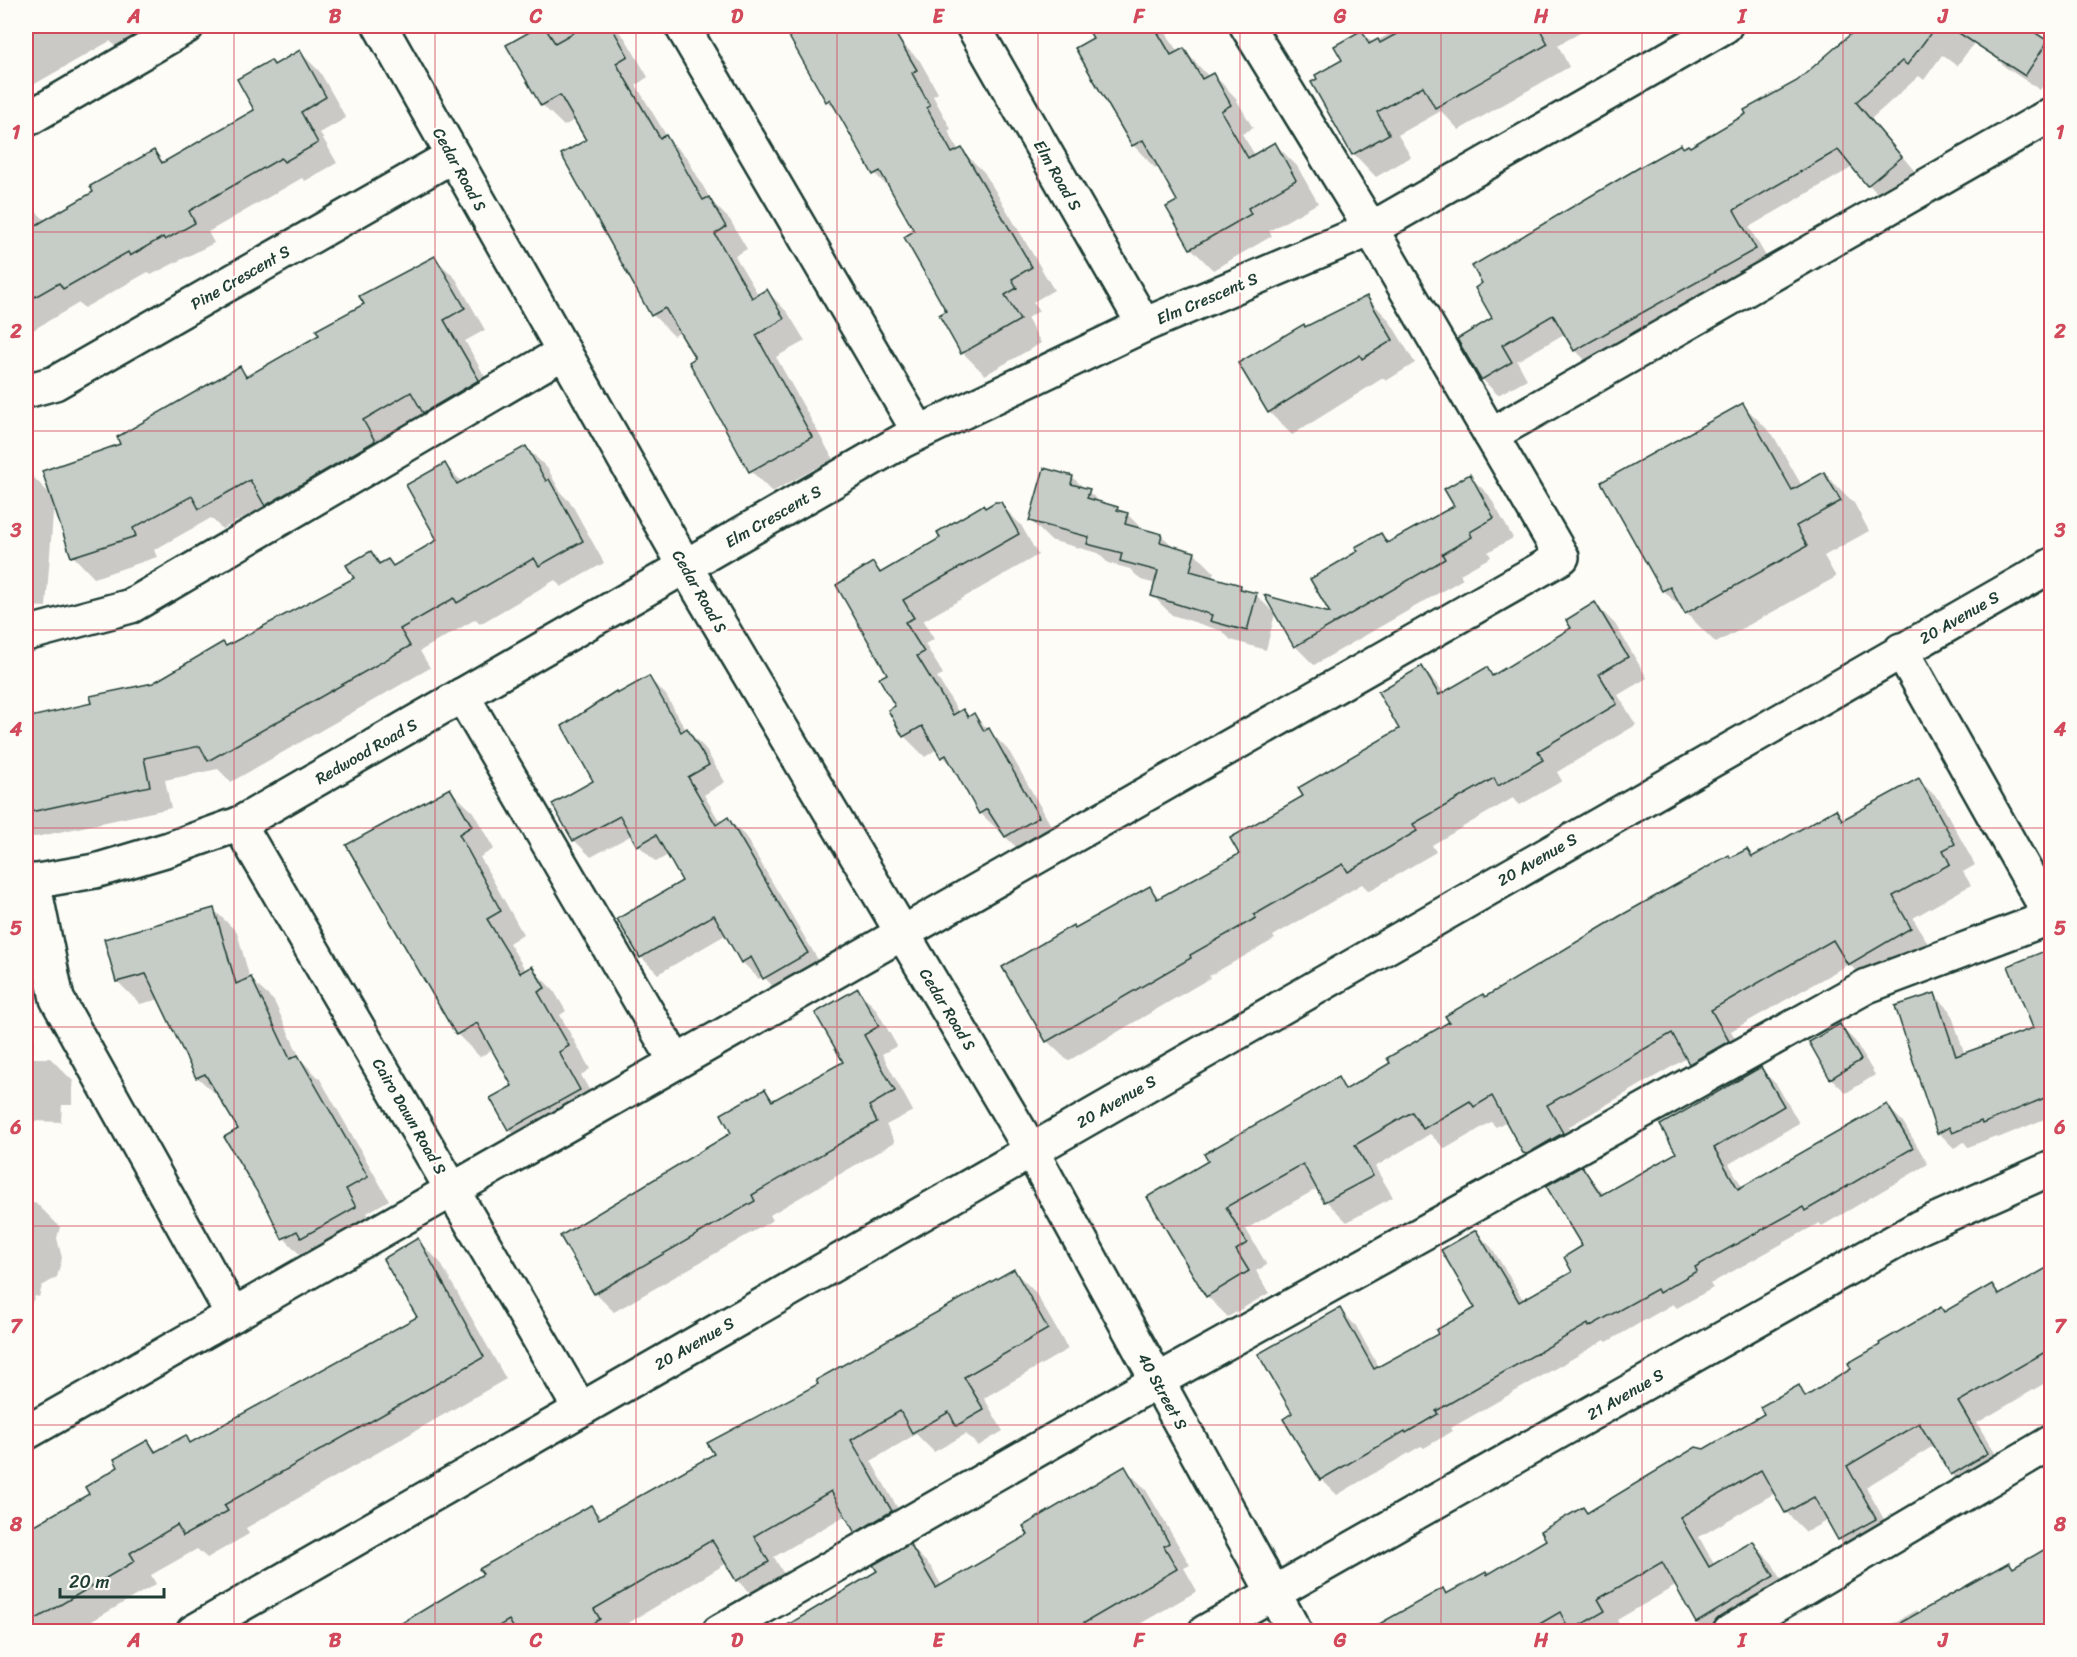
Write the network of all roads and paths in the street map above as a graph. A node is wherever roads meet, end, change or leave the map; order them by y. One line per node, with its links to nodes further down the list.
1 (187, 26): 8 (street)
2 (380, 26): 9 (street, Cedar Road S)
3 (682, 26): 14 (street)
4 (973, 26): 11 (street, Elm Road S)
5 (1249, 26): 10 (street)
6 (1725, 26): 10 (street, Elm Crescent S)
7 (2052, 114): 15 (street)
8 (26, 120)
9 (452, 156): 12 (street, Cedar Road S); 13 (street, Pine Crescent S)
10 (1371, 229): 11 (street, Elm Crescent S); 15 (street)
11 (1144, 325): 14 (street, Elm Crescent S)
12 (564, 352): 16 (street, Cedar Road S); 18 (street)
13 (26, 392)
14 (919, 432): 16 (street, Elm Crescent S)
15 (1491, 435): 23 (street)
16 (685, 566): 20 (street, Redwood Road S); 23 (street, Cedar Road S)
17 (2047, 567): 19 (street, 20 Avenue S)
18 (26, 634)
19 (1901, 650): 25 (street, 20 Avenue S); 29 (street)
20 (462, 695): 21 (street, Redwood Road S); 24 (street)
21 (239, 824): 22 (street, Redwood Road S); 27 (street, Cairo Dawn Road S)
22 (29, 882): 28 (street)
23 (902, 932): 24 (street); 25 (street, Cedar Road S)
24 (676, 1062): 27 (street)
25 (1032, 1150): 29 (street, 40 Street S); 30 (street, 20 Avenue S)
26 (2052, 1168): 33 (street, 21 Avenue S)
27 (453, 1191): 28 (street); 30 (street, Cairo Dawn Road S)
28 (233, 1315): 31 (street)
29 (1157, 1381): 33 (street, 40 Street S); 35 (street)
30 (580, 1409): 34 (street, 20 Avenue S)
31 (26, 1433)
32 (2052, 1442): 38 (street)
33 (1272, 1593): 36 (street, 21 Avenue S); 37 (street, 40 Street S)
34 (193, 1632)
35 (719, 1632)
36 (1205, 1632)
37 (1295, 1632)
38 (1730, 1632)

